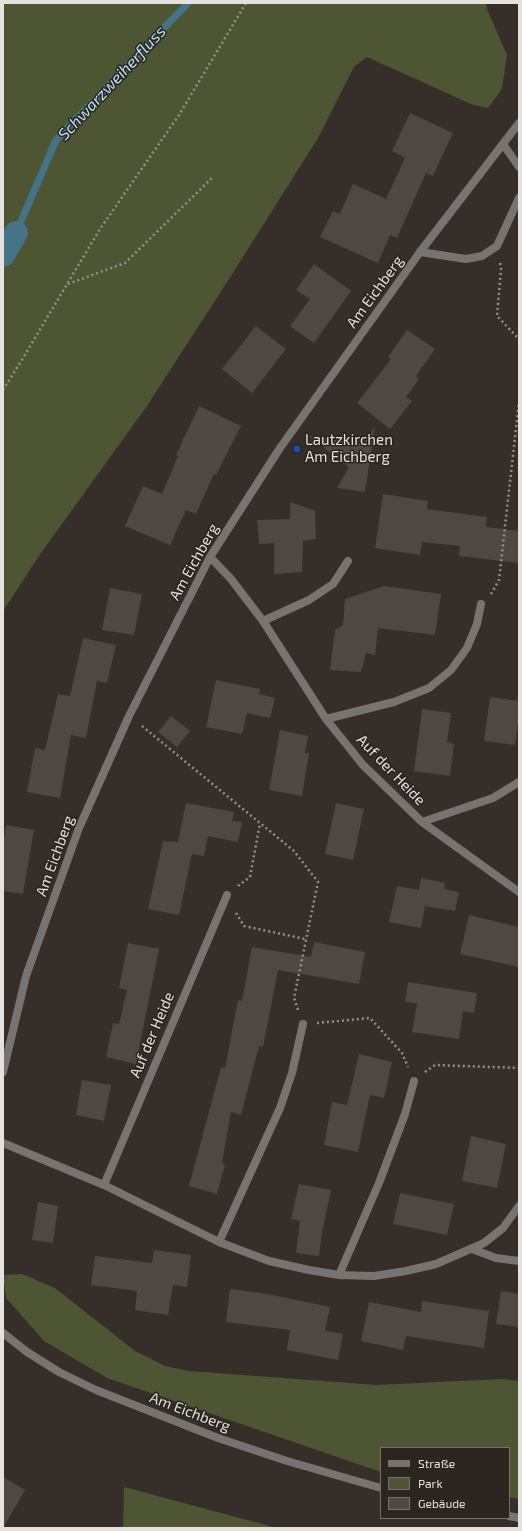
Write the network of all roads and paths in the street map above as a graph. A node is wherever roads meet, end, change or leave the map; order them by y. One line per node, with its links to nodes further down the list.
1 (246, 3): 9 (path)
2 (519, 123): 3 (street, Am Eichberg)
3 (503, 144): 4 (street); 8 (street, Am Eichberg)
4 (519, 167)
5 (212, 178): 9 (path)
6 (519, 198): 7 (street)
7 (497, 246): 8 (street); 10 (path)
8 (420, 252): 13 (street, Am Eichberg)
9 (67, 284): 11 (path)
10 (519, 339)
11 (3, 390)
12 (519, 402): 15 (path)
13 (210, 557): 16 (street, Auf der Heide); 17 (street, Am Eichberg)
14 (348, 561): 16 (street)
15 (482, 604): 18 (street, Auf der Heide)
16 (263, 621): 18 (street, Auf der Heide)
17 (129, 716): 21 (path); 27 (street, Am Eichberg)
18 (326, 719): 20 (street, Auf der Heide)
19 (519, 782): 20 (street, Auf der Heide)
20 (422, 822): 22 (street, Auf der Heide)
21 (260, 823): 23 (path); 24 (path)
22 (519, 892)
23 (227, 895): 24 (path); 30 (street, Auf der Heide)
24 (305, 939): 25 (path)
25 (303, 1024): 28 (path); 32 (street)
26 (519, 1068): 28 (path)
27 (3, 1072)
28 (414, 1080): 35 (street)
29 (3, 1143): 30 (street)
30 (104, 1185): 32 (street)
31 (519, 1206): 33 (street)
32 (219, 1242): 35 (street)
33 (472, 1250): 34 (street); 35 (street)
34 (519, 1261)
35 (339, 1274)
36 (3, 1333): 37 (street, Am Eichberg)
37 (380, 1488)

